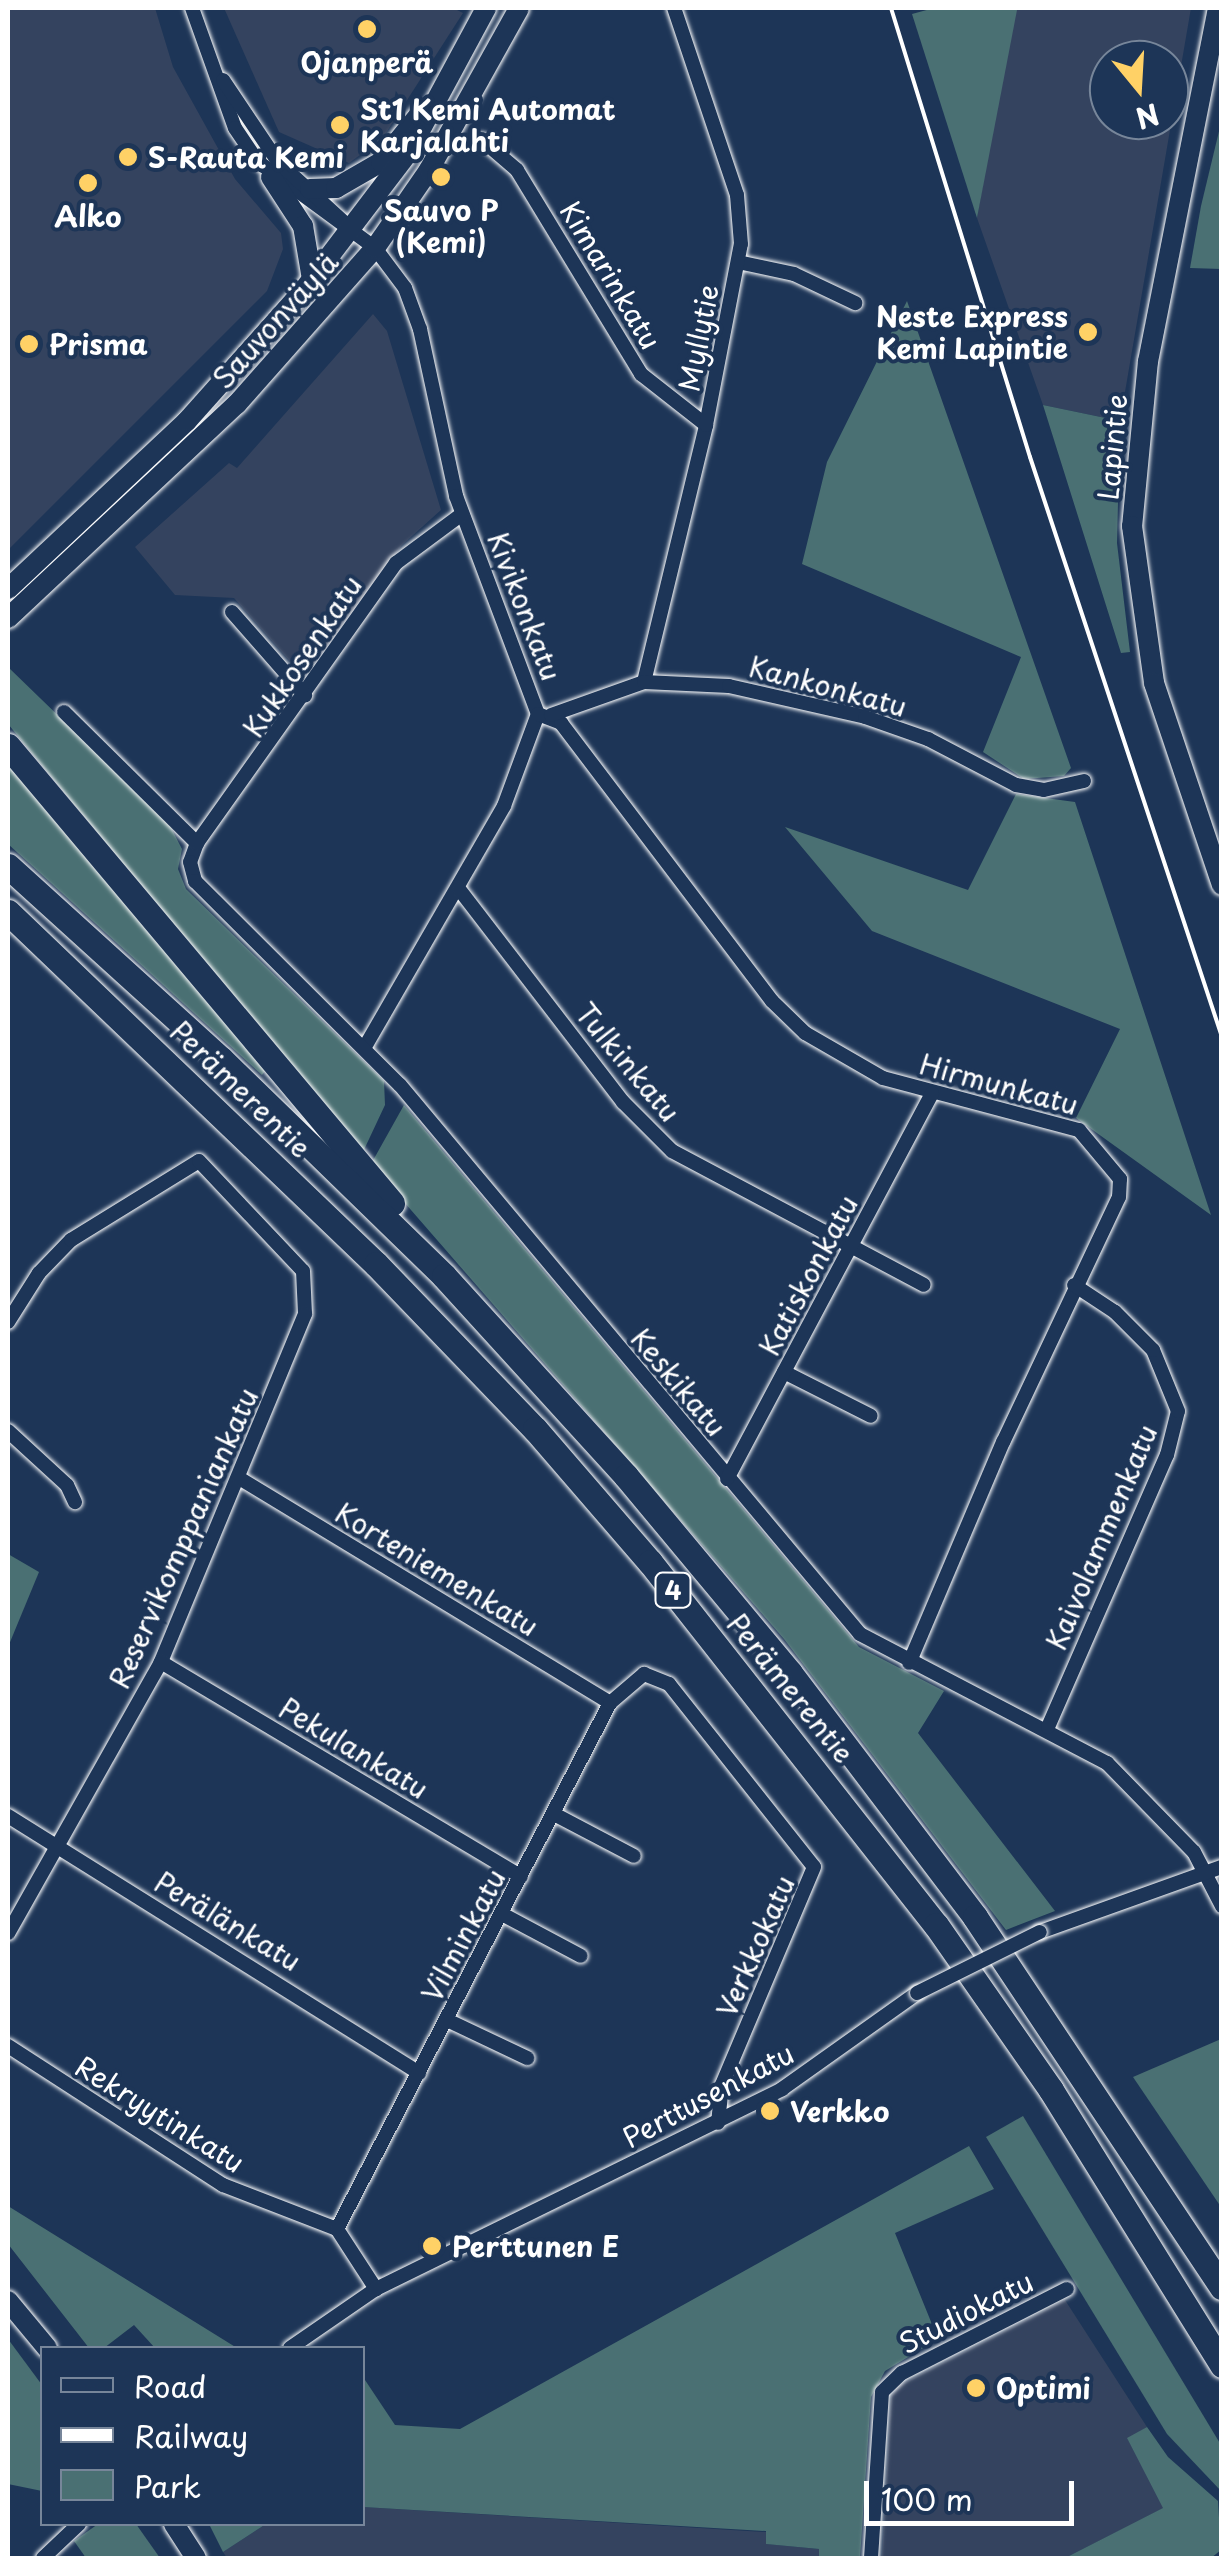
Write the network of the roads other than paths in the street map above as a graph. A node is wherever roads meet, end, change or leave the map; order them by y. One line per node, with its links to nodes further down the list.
1 (192, 8): 6 (street)
2 (486, 8): 7 (main road, Sauvonväylä)
3 (519, 8): 12 (main road, Sauvonväylä)
4 (674, 8): 13 (street, Myllytie)
5 (1218, 8): 29 (main road, Lapintie)
6 (223, 80): 9 (street); 10 (street)
7 (430, 110): 10 (main road); 11 (main road, Sauvonväylä)
8 (482, 140): 16 (street, Kimarinkatu)
9 (271, 177): 11 (street); 14 (main road)
10 (310, 188): 11 (street)
11 (351, 230): 12 (street, Kivikonkatu); 14 (main road, Sauvonväylä)
12 (375, 248): 17 (street, Kivikonkatu); 20 (main road, Sauvonväylä)
13 (738, 262): 15 (street); 16 (street, Myllytie)
14 (312, 279): 18 (main road, Sauvonväylä)
15 (855, 303)
16 (706, 425): 21 (street, Myllytie)
17 (462, 514): 22 (street, Kukkosenkatu); 24 (street, Kivikonkatu)
18 (8, 589)
19 (232, 612): 22 (street)
20 (8, 618)
21 (644, 682): 24 (street, Kankonkatu); 26 (street, Kankonkatu)
22 (305, 695): 27 (street, Kukkosenkatu)
23 (64, 712): 27 (street)
24 (545, 714): 30 (street, Kivikonkatu); 33 (street, Hirmunkatu)
25 (8, 746): 35 (highway)
26 (1084, 781)
27 (197, 843): 32 (street, Keskikatu)
28 (8, 866): 35 (highway, Perämerentie / 4)
29 (1222, 886)
30 (458, 889): 32 (street, Kivikonkatu); 34 (street, Tulkinkatu)
31 (8, 912): 72 (highway, Perämerentie / 4)
32 (364, 1047): 43 (street, Keskikatu)
33 (932, 1093): 34 (street, Katiskonkatu); 37 (street, Hirmunkatu)
34 (853, 1246): 36 (street, Tulkinkatu); 39 (street, Katiskonkatu)
35 (444, 1276): 66 (highway, Perämerentie / 4)
36 (924, 1285)
37 (1074, 1285): 46 (street, Hirmunkatu); 49 (street, Kaivolammenkatu)
38 (8, 1322): 42 (street, Reservikomppaniankatu)
39 (784, 1372): 40 (street); 43 (street, Katiskonkatu)
40 (870, 1416)
41 (8, 1431): 44 (street)
42 (239, 1478): 45 (street, Reservikomppaniankatu); 48 (street, Korteniemenkatu)
43 (727, 1479): 46 (street, Keskikatu)
44 (75, 1502)
45 (161, 1662): 52 (street, Reservikomppaniankatu); 55 (street, Pekulankatu)
46 (910, 1663): 49 (street, Keskikatu)
47 (644, 1674): 48 (street, Vilminkatu); 64 (street, Verkkokatu)
48 (610, 1703): 50 (street, Vilminkatu)
49 (1048, 1728): 54 (street, Keskikatu)
50 (554, 1814): 53 (street); 55 (street, Vilminkatu)
51 (8, 1816): 52 (street, Perälänkatu)
52 (54, 1845): 58 (street, Reservikomppaniankatu); 63 (street, Perälänkatu)
53 (634, 1856)
54 (1215, 1869): 56 (street, Keskikatu); 64 (street, Perttusenkatu, bridge)
55 (521, 1877): 57 (street, Vilminkatu)
56 (1222, 1906)
57 (502, 1914): 59 (street); 60 (street, Vilminkatu)
58 (8, 1933)
59 (582, 1956)
60 (447, 2020): 62 (street); 63 (street, Vilminkatu)
61 (8, 2046): 65 (street, Rekryytinkatu)
62 (526, 2058)
63 (419, 2073): 65 (street, Vilminkatu)
64 (718, 2123): 67 (street, Perttusenkatu)
65 (337, 2229): 67 (street)
66 (1222, 2287)
67 (376, 2289): 71 (street, Perttusenkatu)
68 (1067, 2289): 77 (street, Studiokatu)
69 (8, 2301): 70 (main road)
70 (46, 2346)
71 (293, 2346)
72 (1222, 2365)
73 (77, 2526): 75 (street)
74 (175, 2526): 76 (main road)
75 (43, 2558)
76 (196, 2558)
77 (871, 2558)

